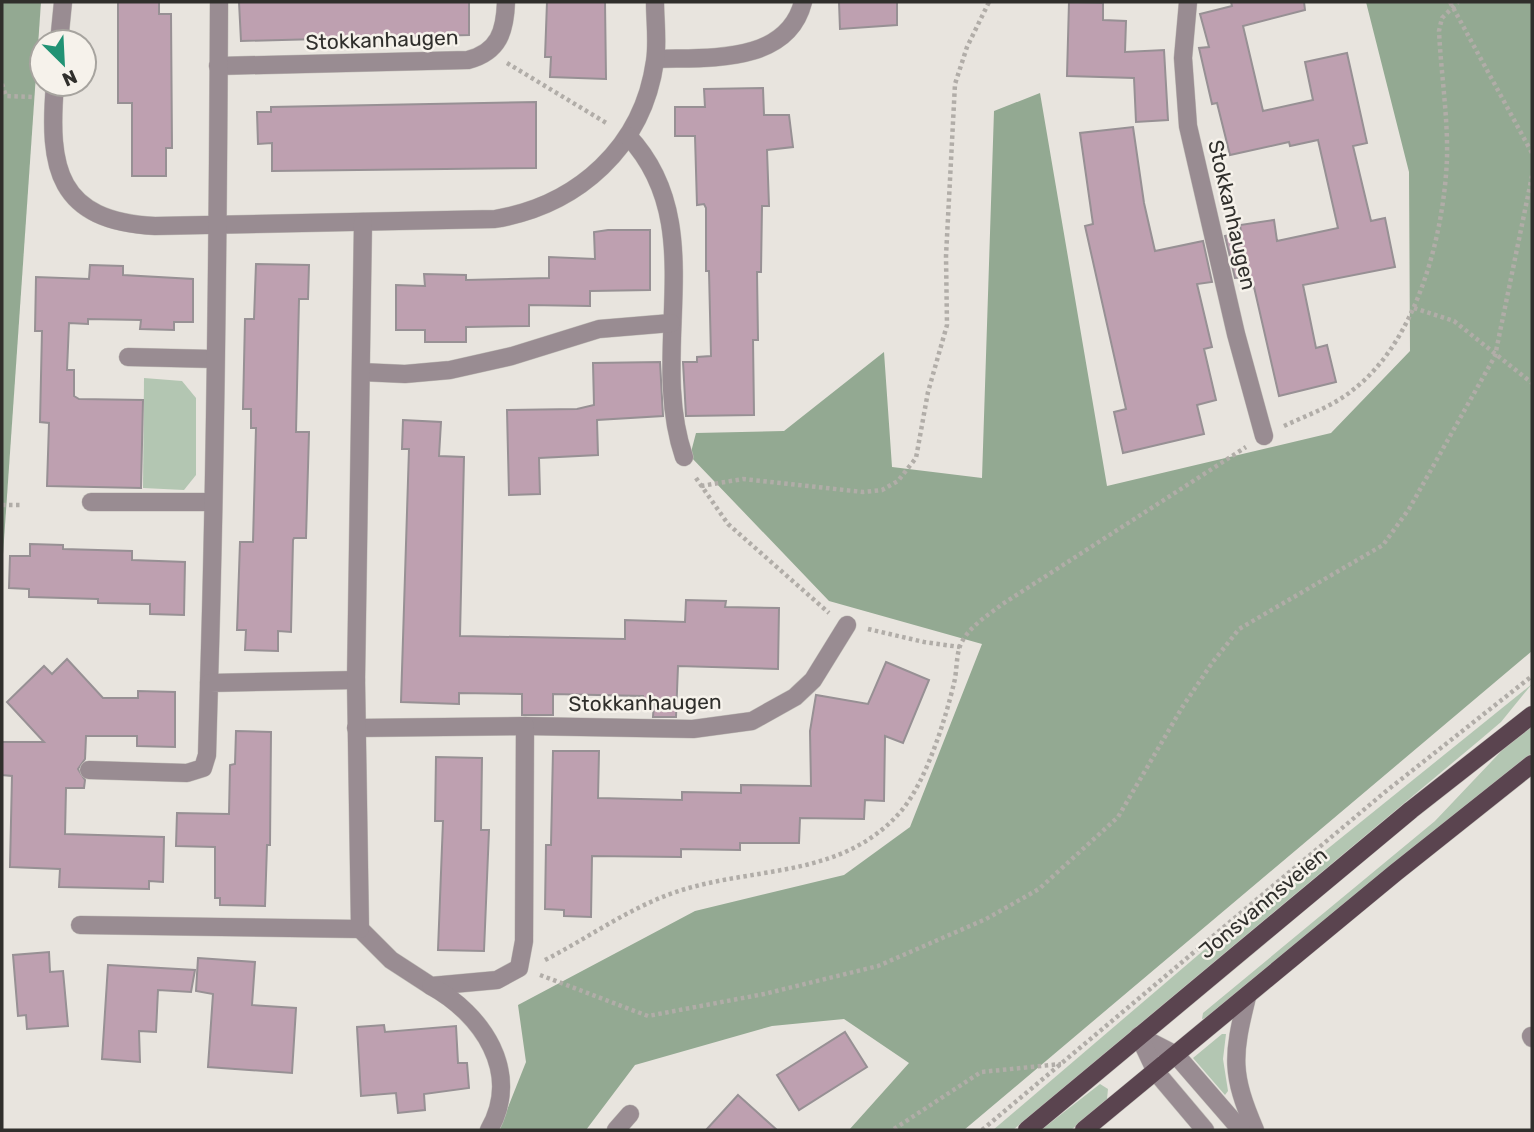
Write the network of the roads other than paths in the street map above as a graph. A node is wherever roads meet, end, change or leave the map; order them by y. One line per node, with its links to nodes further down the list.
1 (62, 2): 7 (street)
2 (219, 2): 9 (street)
3 (506, 2): 9 (street, Stokkanhaugen)
4 (655, 2): 8 (street)
5 (803, 2): 8 (street)
6 (1188, 2): 18 (street, Stokkanhaugen)
7 (60, 28)
8 (656, 59): 11 (street)
9 (219, 66): 13 (street)
10 (55, 98): 13 (street)
11 (628, 136): 12 (street); 14 (street)
12 (363, 222): 13 (street); 17 (street)
13 (219, 225): 16 (street)
14 (671, 323): 17 (street); 19 (street)
15 (128, 357): 16 (street)
16 (214, 359): 21 (street)
17 (361, 372): 23 (street)
18 (1264, 436)
19 (684, 457)
20 (91, 502): 21 (street)
21 (211, 502): 24 (street)
22 (848, 625): 26 (street, Stokkanhaugen)
23 (356, 680): 24 (street); 27 (street)
24 (209, 683): 29 (street)
25 (1532, 715): 34 (main road, Jonsvannsveien)
26 (525, 726): 27 (street, Stokkanhaugen); 32 (street)
27 (356, 728): 31 (street)
28 (1532, 764): 33 (main road)
29 (89, 770)
30 (79, 925): 31 (street)
31 (360, 929): 32 (street)
32 (431, 986): 38 (street)
33 (1247, 998): 35 (main road); 44 (street)
34 (1139, 1036): 35 (street); 36 (street); 40 (main road, Jonsvannsveien)
35 (1176, 1055): 36 (main road); 43 (street)
36 (1156, 1072): 41 (main road); 42 (street)
37 (629, 1114): 39 (street)
38 (489, 1130)
39 (616, 1130)
40 (1027, 1130)
41 (1084, 1130)
42 (1205, 1130)
43 (1241, 1130)
44 (1255, 1130)

